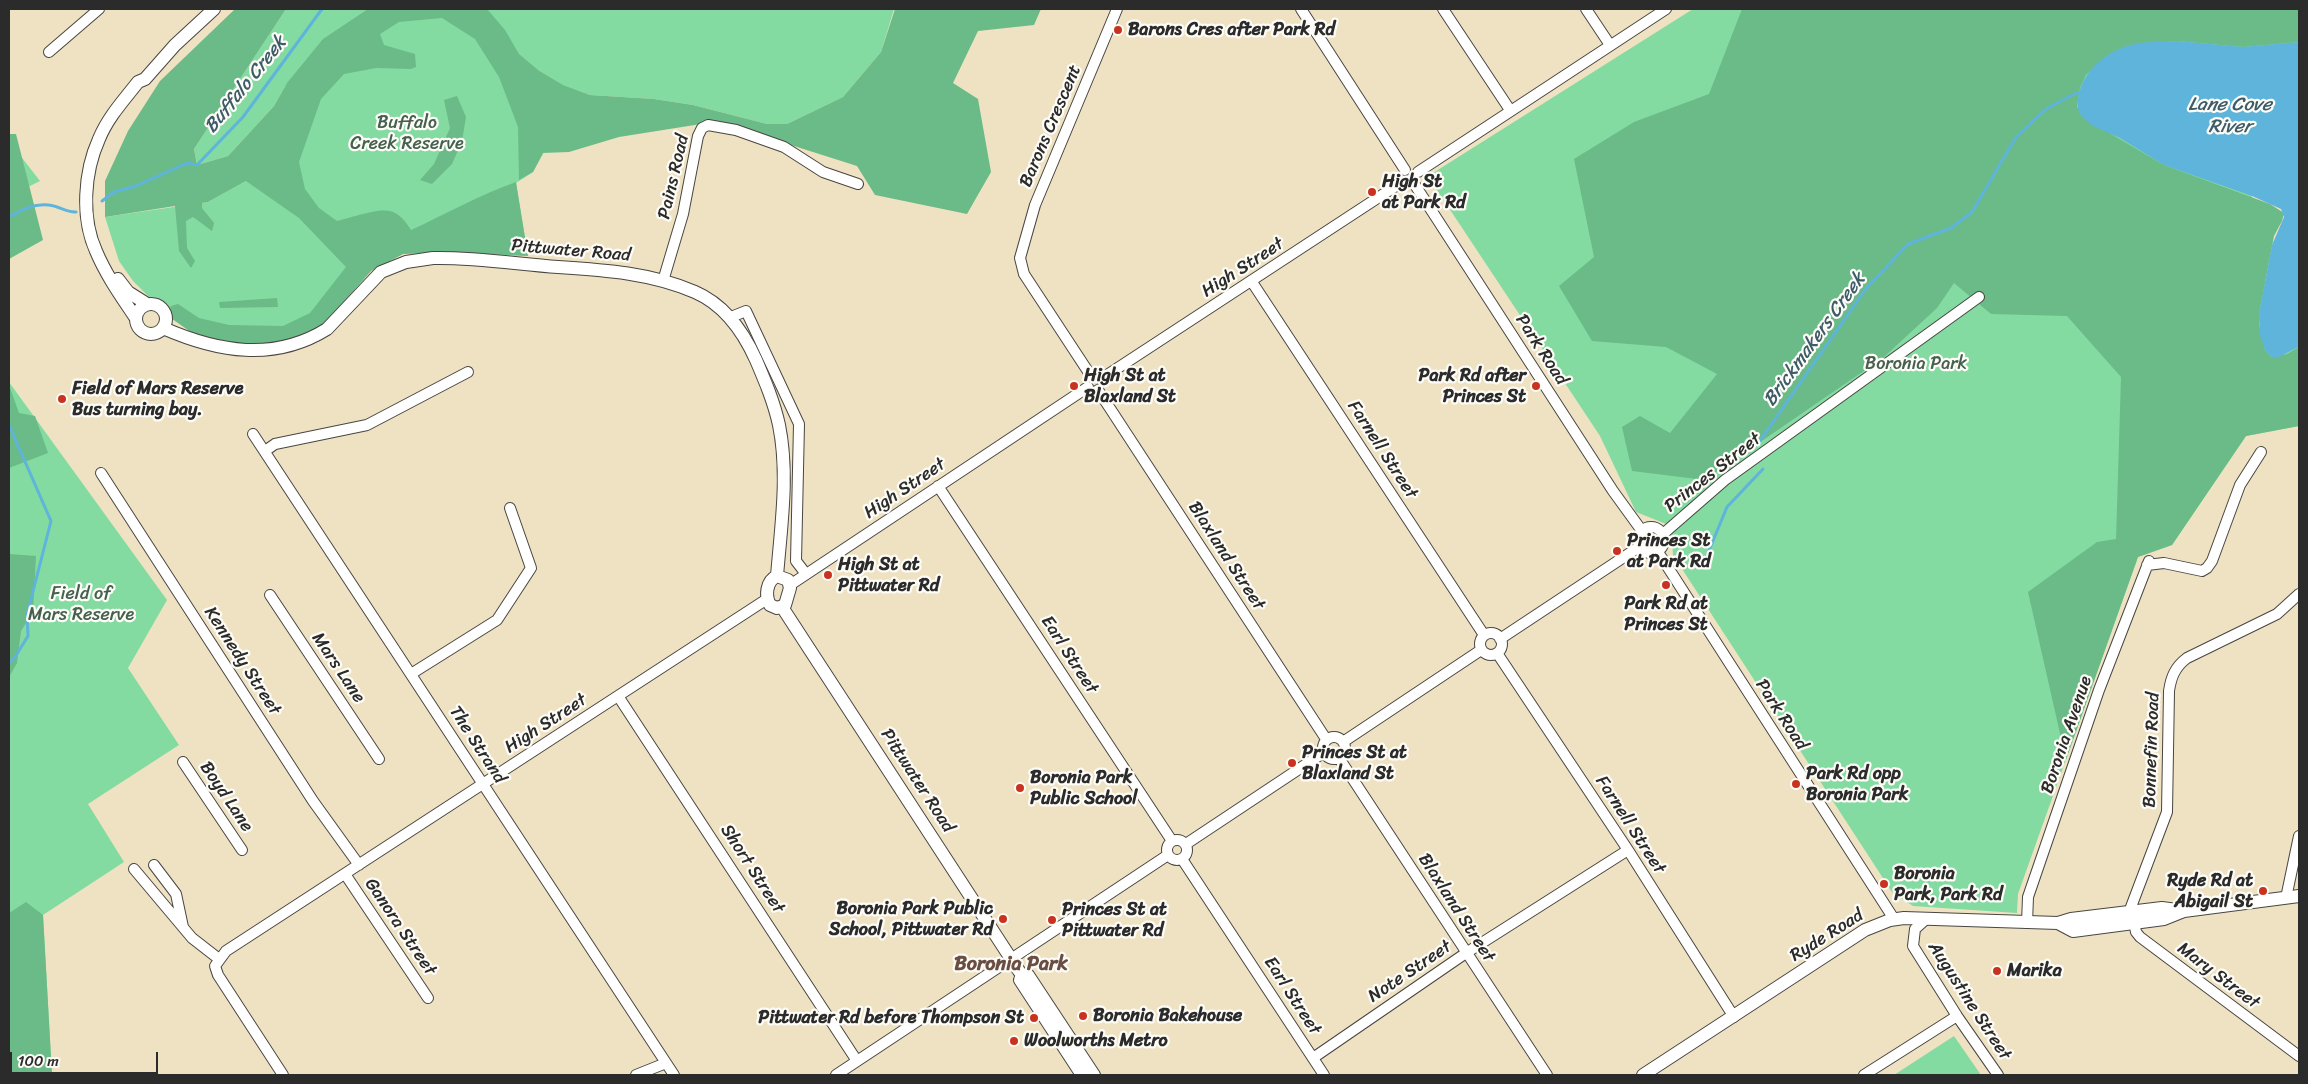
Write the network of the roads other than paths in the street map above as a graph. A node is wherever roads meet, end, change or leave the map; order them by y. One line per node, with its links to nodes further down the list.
1 (99, 9): 9 (street)
2 (214, 9): 10 (main road)
3 (1118, 9): 25 (street, Barons Crescent)
4 (1301, 9): 12 (street)
5 (1442, 9): 11 (street)
6 (1586, 9): 8 (street)
7 (1666, 9): 8 (street)
8 (1610, 45): 11 (street)
9 (50, 52)
10 (145, 80): 20 (main road); 21 (main road)
11 (1510, 110): 13 (street)
12 (1405, 170): 13 (street); 14 (street)
13 (1418, 172): 16 (street)
14 (1402, 182): 16 (street); 18 (street, High Street)
15 (858, 184): 17 (street, Pains Road)
16 (1415, 185): 33 (street, Park Road)
17 (662, 281): 22 (main road, Pittwater Road); 23 (main road, Pittwater Road)
18 (1252, 282): 25 (street, High Street); 44 (street, Farnell Street)
19 (1979, 297): 34 (street, Princes Street)
20 (147, 304): 21 (main road); 23 (main road)
21 (135, 317): 23 (main road)
22 (731, 317): 37 (street); 38 (main road, Pittwater Road)
23 (163, 328)
24 (468, 372): 28 (street)
25 (1096, 378): 26 (street)
26 (1093, 389): 31 (street, High Street); 50 (street, Blaxland Street)
27 (253, 434): 28 (street, The Strand)
28 (265, 451): 48 (street, The Strand)
29 (2261, 452): 72 (street, Boronia Avenue)
30 (101, 473): 64 (street, Kennedy Street)
31 (938, 486): 37 (street, High Street); 58 (street, Earl Street)
32 (510, 508): 48 (street)
33 (1642, 531): 34 (street); 35 (street)
34 (1663, 534): 36 (street)
35 (1639, 547): 36 (street); 45 (street)
36 (1658, 552): 71 (street, Park Road)
37 (806, 574): 39 (street, High Street)
38 (776, 576): 39 (main road); 42 (main road)
39 (790, 585): 43 (main road)
40 (2299, 594): 69 (street, Bonnefin Road)
41 (270, 595): 54 (street, Mars Lane)
42 (767, 599): 43 (main road); 49 (street, High Street)
43 (782, 607): 76 (main road, Pittwater Road)
44 (1484, 635): 45 (street); 46 (street)
45 (1500, 639): 47 (street)
46 (1481, 650): 47 (street); 51 (street)
47 (1497, 653): 61 (street, Farnell Street)
48 (411, 674): 56 (street, The Strand)
49 (618, 696): 56 (street, High Street); 83 (street, Short Street)
50 (1326, 739): 51 (street); 52 (street)
51 (1343, 742): 53 (street)
52 (1323, 753): 53 (street); 59 (street)
53 (1340, 758): 74 (street, Blaxland Street)
54 (379, 759)
55 (183, 762): 60 (street, Boyd Lane)
56 (484, 785): 64 (street, High Street); 84 (street, The Strand)
57 (2299, 836): 68 (street)
58 (1172, 841): 59 (street); 62 (street)
59 (1186, 844): 63 (street)
60 (242, 850)
61 (1628, 850): 74 (street, Note Street); 80 (street, Farnell Street)
62 (1168, 855): 63 (street); 76 (street)
63 (1182, 859): 82 (street, Earl Street)
64 (358, 865): 67 (street, High Street)
65 (154, 866): 73 (street)
66 (134, 869): 73 (street)
67 (346, 874): 75 (street, High Street); 78 (street, Ganora Street)
68 (2293, 897): 69 (main road, Ryde Road)
69 (2133, 917): 72 (main road, Ryde Road); 81 (street, Mary Street)
70 (1926, 919): 71 (main road, Ryde Road); 72 (main road, Ryde Road); 79 (street, Augustine Street)
71 (1894, 920): 80 (main road, Ryde Road)
72 (2027, 923)
73 (183, 928): 75 (street)
74 (1466, 953): 82 (street, Note Street); 92 (street, Blaxland Street)
75 (219, 959): 85 (street)
76 (1012, 960): 77 (main road, Pittwater Road); 83 (street)
77 (1022, 975): 89 (main road, Pittwater Road); 90 (main road, Pittwater Road)
78 (428, 998)
79 (1957, 1016): 94 (street); 95 (street, Augustine Street)
80 (1734, 1017): 93 (main road, Ryde Road)
81 (2299, 1056)
82 (1313, 1058): 91 (street, Earl Street)
83 (857, 1061): 88 (street)
84 (666, 1063): 86 (street); 87 (street, The Strand)
85 (283, 1075)
86 (636, 1075)
87 (674, 1075)
88 (836, 1075)
89 (1082, 1075)
90 (1094, 1075)
91 (1324, 1075)
92 (1547, 1075)
93 (1642, 1075)
94 (1864, 1075)
95 (1998, 1075)

